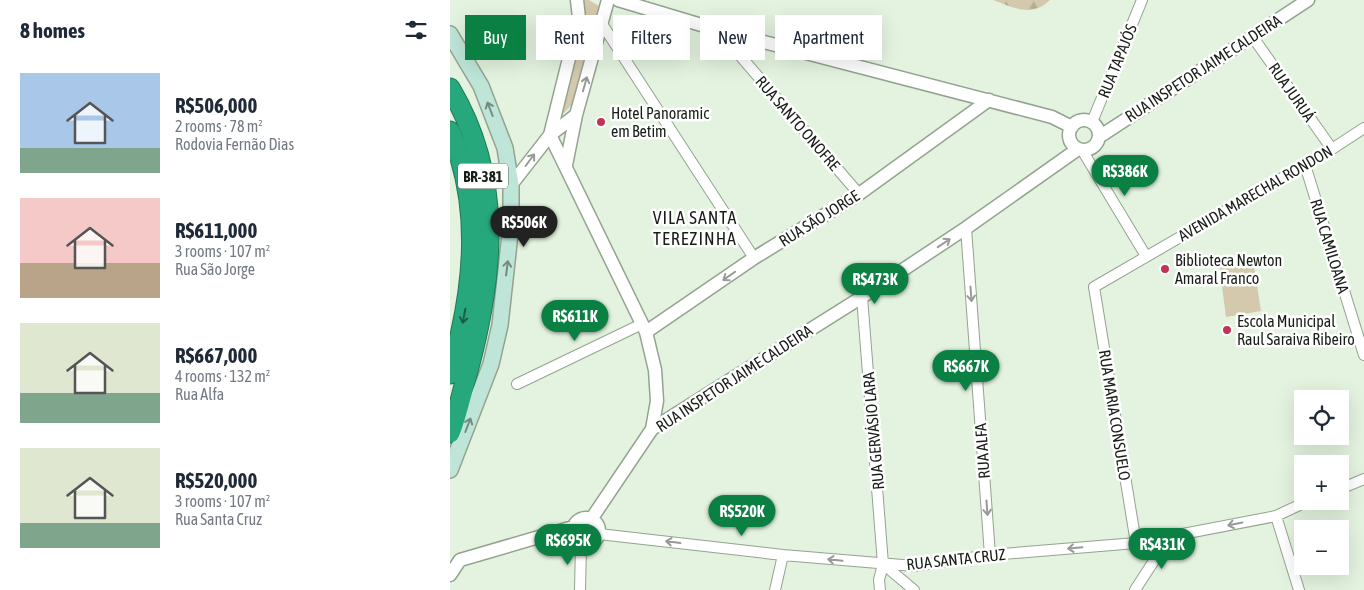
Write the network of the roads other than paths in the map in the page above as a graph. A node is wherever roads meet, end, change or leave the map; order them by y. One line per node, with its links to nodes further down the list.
1 (577, 0): 21 (street)
2 (608, 0): 6 (street)
3 (618, 0): 7 (street)
4 (1142, 0): 17 (street, RUA TAPAJÓS)
5 (1308, 0): 10 (street, RUA INSPETOR JAIME CALDEIRA)
6 (603, 20)
7 (700, 25)
8 (603, 26): 31 (street)
9 (450, 34): 27 (main road, one-way to 9)
10 (1252, 36): 22 (street, RUA INSPETOR JAIME CALDEIRA); 24 (street, RUA JURUÁ)
11 (765, 42): 15 (street)
12 (592, 60): 16 (street, one-way to 12)
13 (744, 60): 28 (street, RUA SANTO ONOFRE)
14 (450, 88): 39 (highway, BR-381)
15 (989, 100): 18 (street); 28 (street, RUA SÃO JORGE)
16 (576, 115): 21 (street); 25 (street)
17 (1092, 122): 18 (street); 22 (street)
18 (1072, 127): 23 (street)
19 (1364, 128): 24 (street, AVENIDA MARECHAL RONDON)
20 (450, 131): 36 (highway, BR-381, one-way to 36)
21 (550, 135): 25 (street); 27 (street, one-way to 21)
22 (1099, 137): 23 (street)
23 (1080, 150): 29 (street, RUA INSPETOR JAIME CALDEIRA); 30 (street)
24 (1332, 150): 26 (street, AVENIDA MARECHAL RONDON)
25 (566, 165): 34 (street)
26 (1305, 165): 30 (street, AVENIDA MARECHAL RONDON); 35 (street, RUA CAMILOANA)
27 (511, 185): 40 (main road, one-way to 27)
28 (859, 194): 31 (street, RUA SÃO JORGE)
29 (966, 228): 33 (street, RUA INSPETOR JAIME CALDEIRA, one-way to 29); 52 (street, RUA ALFA, one-way to 52)
30 (1146, 256): 32 (street, AVENIDA MARECHAL RONDON)
31 (754, 258): 34 (street, RUA SÃO JORGE, one-way to 34)
32 (1094, 286): 50 (street, RUA MARIA CONSUELO)
33 (862, 297): 38 (street, RUA INSPETOR JAIME CALDEIRA); 53 (street, RUA GERVÁSIO LARA)
34 (644, 328): 37 (street, RUA SÃO JORGE); 38 (street)
35 (1364, 355)
36 (450, 374)
37 (517, 384)
38 (652, 429): 45 (street, RUA INSPETOR JAIME CALDEIRA)
39 (450, 433)
40 (450, 470)
41 (1364, 479): 42 (street)
42 (1349, 485)
43 (1294, 508): 44 (street, RUA SANTA CRUZ)
44 (1276, 516): 48 (street, RUA SANTA CRUZ, one-way to 48); 60 (street)
45 (592, 518): 46 (street); 47 (street)
46 (573, 527): 49 (street); 54 (street)
47 (599, 534): 49 (street); 51 (street, RUA SANTA CRUZ, one-way to 47)
48 (1170, 536): 50 (street, RUA SANTA CRUZ); 59 (street)
49 (581, 543): 55 (street)
50 (1136, 543): 52 (street, RUA SANTA CRUZ, one-way to 52)
51 (783, 555): 53 (street, RUA SANTA CRUZ, one-way to 51); 56 (street)
52 (990, 555): 53 (street, RUA SANTA CRUZ)
53 (883, 564): 57 (street, RUA GERVÁSIO LARA); 58 (street)
54 (450, 575)
55 (580, 590)
56 (775, 590)
57 (880, 590)
58 (914, 590)
59 (1136, 590)
60 (1300, 590)

